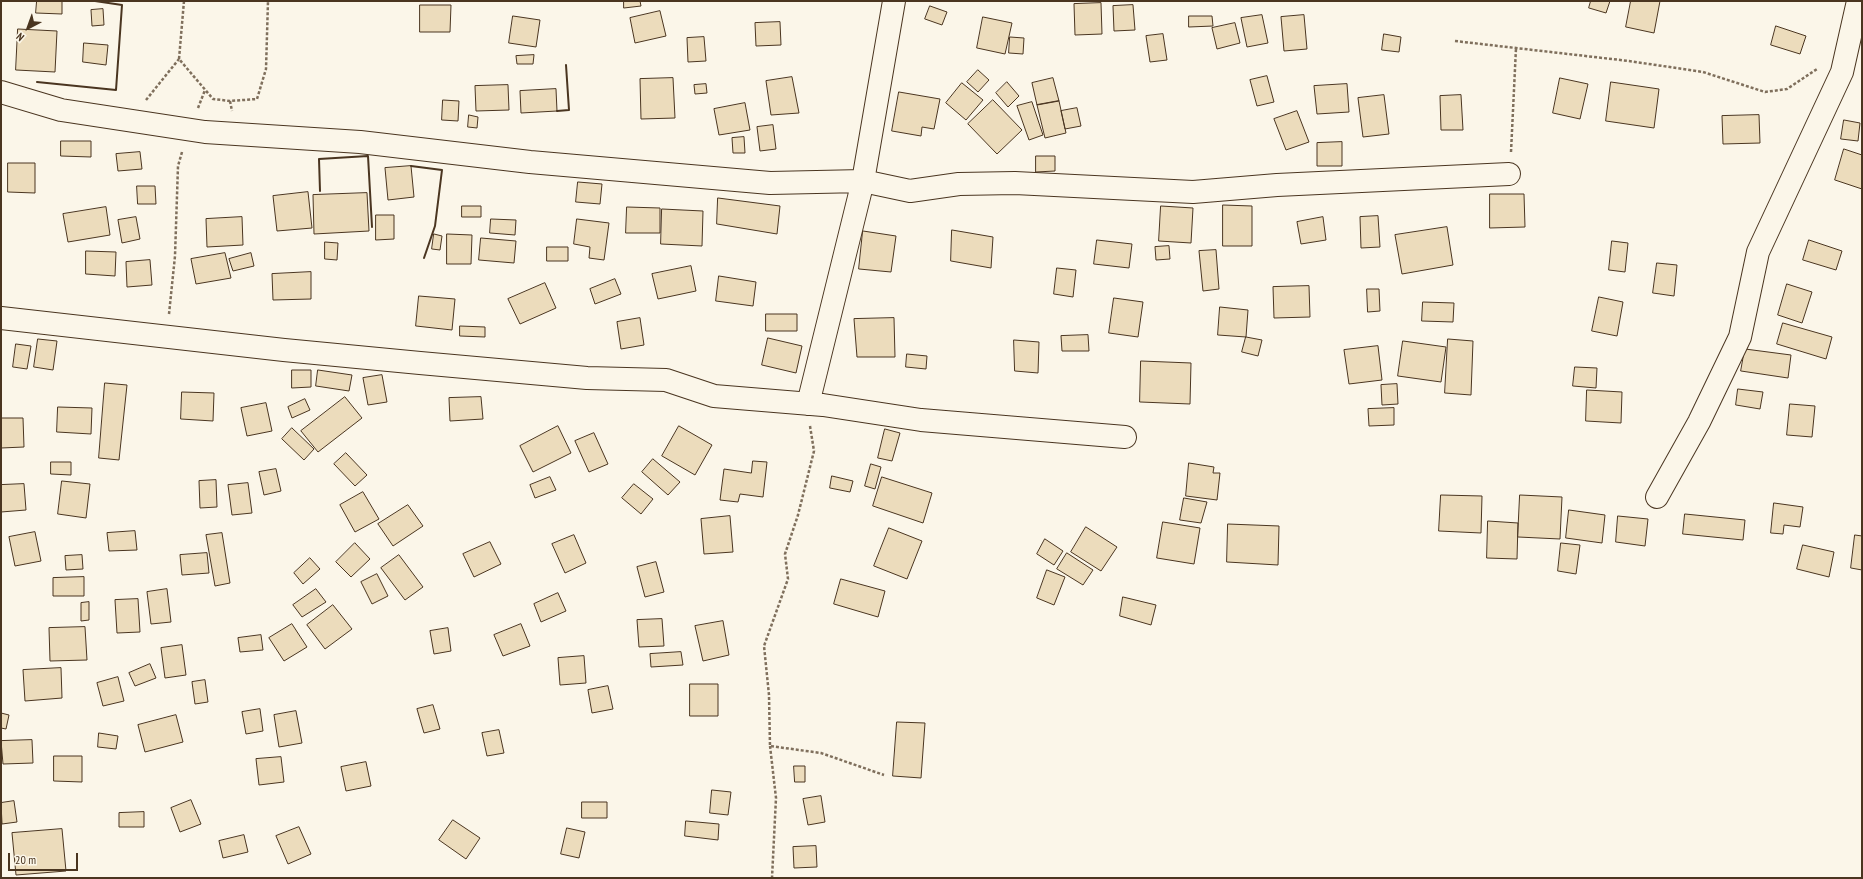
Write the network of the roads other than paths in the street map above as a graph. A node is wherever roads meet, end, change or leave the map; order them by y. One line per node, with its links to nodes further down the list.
1 (894, 1): 5 (street)
2 (1858, 1): 9 (street)
3 (1, 92): 5 (street)
4 (1509, 174): 5 (street)
5 (863, 181): 7 (street)
6 (1, 318): 7 (street)
7 (808, 404): 8 (street)
8 (1125, 437)
9 (1657, 497)

